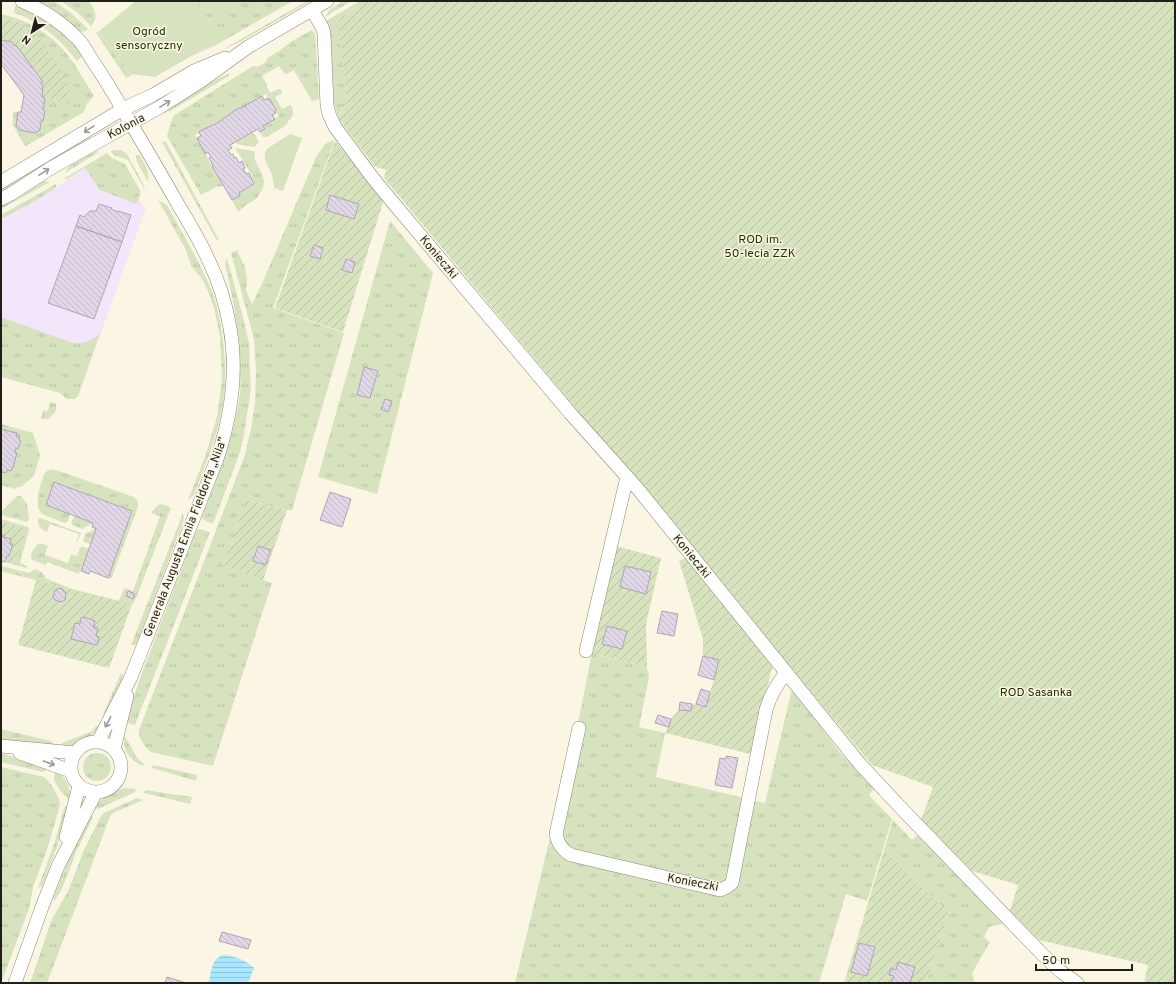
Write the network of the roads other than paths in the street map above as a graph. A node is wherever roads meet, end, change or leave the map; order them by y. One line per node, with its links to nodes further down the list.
1 (22, 1): 5 (street, Generała Augusta Emila Fieldorfa „Nila”)
2 (327, 1): 3 (street, Kolonia)
3 (312, 10): 4 (street, Kolonia); 9 (street, Konieczki)
4 (248, 47): 5 (street, Kolonia); 6 (street, Kolonia, one-way to 4)
5 (123, 109): 6 (street, Generała Augusta Emila Fieldorfa „Nila”); 7 (street, Kolonia, one-way to 7)
6 (131, 123): 8 (street, Kolonia, one-way to 6); 12 (street, Generała Augusta Emila Fieldorfa „Nila”)
7 (1, 182)
8 (1, 199)
9 (627, 477): 10 (street); 11 (street, Konieczki)
10 (586, 651)
11 (786, 673): 13 (street, Konieczki); 23 (street, Konieczki)
12 (131, 677): 14 (street, Generała Augusta Emila Fieldorfa „Nila”, one-way to 14); 16 (street, Generała Augusta Emila Fieldorfa „Nila”)
13 (579, 728)
14 (98, 742): 16 (street); 17 (street)
15 (1, 746): 17 (street); 18 (street, one-way to 18)
16 (114, 749): 20 (street)
17 (75, 753): 18 (street)
18 (71, 771): 19 (street)
19 (79, 786): 20 (street); 21 (street)
20 (96, 792): 21 (street)
21 (58, 866): 22 (street)
22 (15, 983)
23 (1077, 983)

